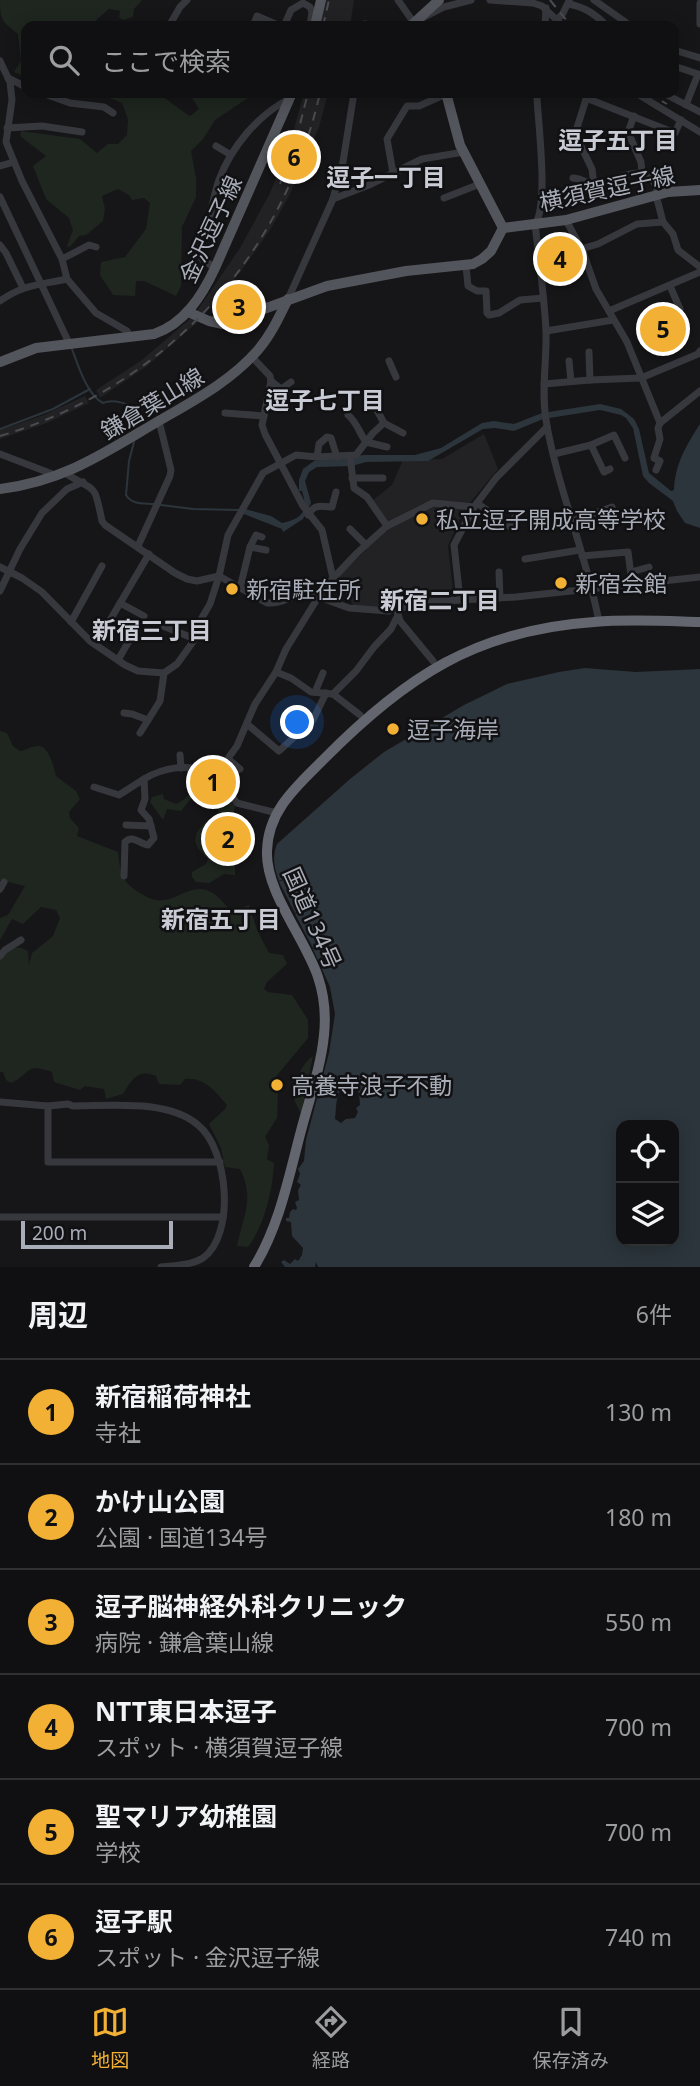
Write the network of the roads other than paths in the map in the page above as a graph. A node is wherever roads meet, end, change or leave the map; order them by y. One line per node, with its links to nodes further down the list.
1 (187, 0): 12 (street)
2 (321, 0): 17 (main road)
3 (398, 0): 18 (street)
4 (471, 0): 7 (street)
5 (490, 0): 10 (street)
6 (594, 0): 22 (street)
7 (442, 2): 19 (main road)
8 (569, 2): 11 (street); 21 (street)
9 (700, 3): 23 (street)
10 (546, 8): 11 (street); 20 (street)
11 (557, 19)
12 (172, 21)
13 (255, 21): 14 (street)
14 (270, 21)
15 (285, 21): 16 (street)
16 (312, 21)
17 (314, 21)
18 (410, 21)
19 (417, 21)
20 (545, 21)
21 (602, 21)
22 (624, 21)
23 (700, 24)
24 (679, 52): 25 (street)
25 (700, 58)
26 (1, 64): 28 (street)
27 (679, 68): 41 (street)
28 (8, 78): 29 (street); 46 (street)
29 (21, 84)
30 (56, 98): 43 (street)
31 (289, 98): 51 (street)
32 (290, 98): 73 (main road, 金沢逗子線)
33 (353, 98): 63 (street)
34 (436, 98): 54 (street)
35 (448, 98): 50 (main road)
36 (537, 98): 66 (street)
37 (586, 98): 58 (street)
38 (594, 98): 44 (street)
39 (644, 98): 45 (street)
40 (673, 98): 41 (street)
41 (686, 105): 42 (street)
42 (700, 112)
43 (113, 113)
44 (634, 116): 45 (street); 55 (street)
45 (681, 120): 48 (street)
46 (7, 128): 47 (street); 52 (street)
47 (82, 132)
48 (700, 132)
49 (216, 146): 51 (street)
50 (464, 152): 54 (street); 57 (main road)
51 (231, 155): 73 (street)
52 (14, 162): 53 (street); 71 (street)
53 (0, 166)
54 (393, 173): 63 (street)
55 (642, 173): 58 (street); 60 (street)
56 (573, 178): 58 (street)
57 (480, 184): 62 (street); 67 (main road)
58 (594, 185)
59 (700, 190): 60 (main road, 横須賀逗子線)
60 (657, 194): 64 (main road, 横須賀逗子線); 65 (street)
61 (0, 197): 76 (street)
62 (444, 198)
63 (333, 199): 80 (street)
64 (566, 220): 66 (main road, 横須賀逗子線); 70 (street)
65 (663, 222): 70 (street); 74 (street)
66 (535, 223): 67 (main road, 横須賀逗子線); 79 (street)
67 (503, 228): 72 (main road)
68 (0, 245): 78 (street)
69 (96, 247): 71 (street)
70 (582, 249): 84 (street)
71 (62, 259): 75 (street)
72 (466, 266): 79 (street); 80 (main road)
73 (215, 268): 83 (main road, 金沢逗子線)
74 (700, 270): 77 (street)
75 (67, 279): 76 (street); 87 (street)
76 (42, 283): 78 (street); 88 (street)
77 (670, 285): 82 (street); 84 (street)
78 (23, 288): 81 (street)
79 (543, 298): 86 (street)
80 (288, 299): 83 (main road); 91 (main road, 鎌倉葉山線)
81 (0, 301)
82 (680, 309)
83 (188, 312): 87 (main road, 金沢逗子線)
84 (609, 312): 85 (street)
85 (613, 320): 86 (street); 96 (street)
86 (546, 331): 101 (street)
87 (130, 337): 88 (main road, 金沢逗子線)
88 (69, 343): 94 (main road, 金沢逗子線)
89 (700, 351): 96 (street)
90 (588, 352): 97 (street)
91 (251, 357): 98 (street); 108 (main road, 鎌倉葉山線)
92 (389, 361): 95 (street)
93 (569, 361): 99 (street)
94 (0, 362)
95 (396, 377)
96 (642, 378): 97 (street); 109 (street)
97 (590, 380): 99 (street)
98 (271, 381): 100 (street); 106 (street)
99 (571, 381): 101 (street)
100 (291, 382)
101 (544, 384): 107 (street)
102 (700, 391): 109 (street)
103 (374, 403): 110 (street)
104 (225, 413): 106 (street)
105 (348, 415): 112 (street)
106 (264, 416): 121 (street)
107 (546, 420): 116 (street); 130 (street)
108 (159, 421): 124 (main road, 鎌倉葉山線); 139 (street)
109 (660, 422): 123 (street)
110 (384, 424): 111 (street); 112 (street)
111 (403, 433)
112 (366, 442): 114 (street); 120 (street)
113 (591, 445): 116 (street); 119 (street); 122 (street)
114 (387, 447)
115 (0, 454): 124 (street)
116 (554, 454): 134 (street)
117 (317, 457): 118 (street); 118 (street); 121 (street)
118 (337, 457): 120 (street)
119 (625, 458)
120 (350, 460): 125 (street)
121 (279, 463): 132 (street); 151 (street)
122 (610, 469)
123 (656, 470)
124 (61, 475): 127 (street); 128 (main road, 鎌倉葉山線)
125 (352, 478): 126 (street); 135 (street)
126 (383, 478)
127 (83, 482): 139 (street); 148 (street)
128 (0, 489)
129 (336, 492): 132 (street)
130 (476, 505): 133 (street); 135 (street); 160 (street)
131 (612, 507): 134 (street)
132 (306, 511): 153 (street)
133 (515, 517)
134 (572, 521): 142 (street)
135 (387, 526): 138 (street)
136 (350, 529): 138 (street)
137 (262, 537): 140 (street)
138 (366, 545): 153 (street)
139 (138, 546): 143 (street)
140 (250, 547): 141 (street); 156 (street)
141 (266, 550)
142 (581, 553): 144 (street); 150 (street); 155 (street)
143 (149, 554): 151 (street); 161 (street)
144 (525, 559)
145 (102, 566): 165 (street)
146 (0, 567): 148 (street)
147 (649, 567): 150 (street)
148 (9, 571): 157 (street); 165 (street)
149 (499, 572): 159 (street)
150 (631, 572): 154 (street)
151 (219, 576): 156 (street); 169 (street)
152 (700, 577): 154 (street)
153 (333, 579): 158 (street)
154 (632, 583): 155 (street)
155 (592, 587): 159 (street); 164 (street)
156 (240, 588): 158 (street)
157 (0, 591)
158 (318, 598): 162 (street); 173 (street)
159 (500, 598): 160 (street)
160 (460, 600): 162 (street)
161 (120, 603): 163 (street); 170 (street)
162 (398, 613): 172 (street); 177 (street)
163 (144, 616)
164 (598, 617)
165 (71, 622): 170 (street)
166 (700, 622): 202 (highway, 国道134号)
167 (163, 625): 169 (street)
168 (133, 634): 171 (street)
169 (195, 639): 174 (street)
170 (96, 644): 171 (street)
171 (118, 660): 174 (street)
172 (433, 661)
173 (276, 672): 176 (street); 181 (street)
174 (164, 673): 180 (street)
175 (323, 673): 176 (street)
176 (315, 692): 177 (street)
177 (330, 694): 179 (street); 181 (street)
178 (124, 713): 180 (street)
179 (360, 715)
180 (148, 720): 182 (street)
181 (247, 724): 184 (street)
182 (140, 733)
183 (180, 755): 185 (street)
184 (228, 759): 186 (street); 187 (street)
185 (181, 768): 187 (street); 188 (street)
186 (240, 769)
187 (212, 775): 190 (street)
188 (144, 779): 189 (street); 192 (street)
189 (94, 787)
190 (273, 812)
191 (126, 825): 192 (street)
192 (151, 826): 193 (street)
193 (124, 876)
194 (21, 940): 195 (street)
195 (0, 956)
196 (0, 1102): 197 (street)
197 (48, 1106): 198 (street); 198 (street)
198 (220, 1162): 200 (street)
199 (0, 1217): 200 (street)
200 (223, 1217): 201 (street)
201 (161, 1267)
202 (254, 1267)

